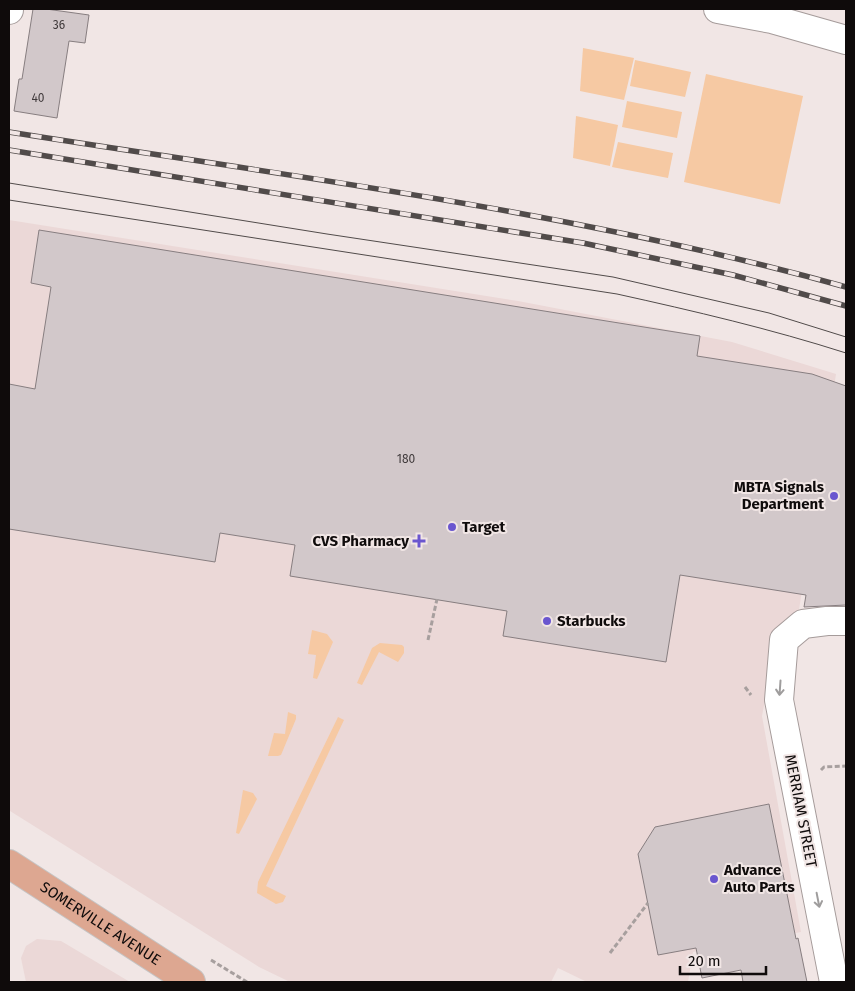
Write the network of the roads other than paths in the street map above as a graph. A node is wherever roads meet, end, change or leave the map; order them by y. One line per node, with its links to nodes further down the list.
1 (718, 9): 2 (street)
2 (846, 40)
3 (846, 621): 6 (street, MERRIAM STREET, one-way to 6)
4 (9, 864): 5 (main road, SOMERVILLE AVENUE)
5 (191, 982)
6 (834, 982)

